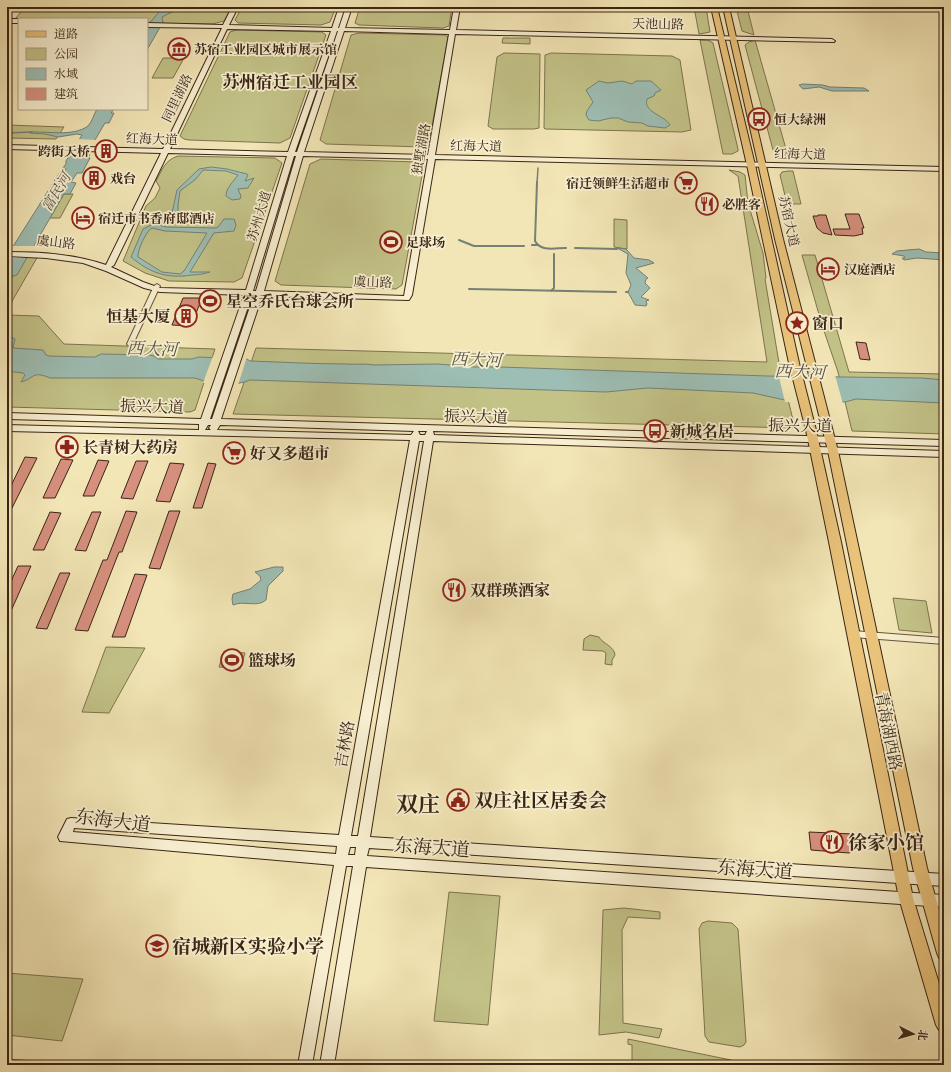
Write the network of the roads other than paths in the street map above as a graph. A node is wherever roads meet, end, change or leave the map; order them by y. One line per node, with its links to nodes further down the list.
1 (235, 7): 10 (street, 同里湖路)
2 (342, 7): 11 (street, 苏州大道)
3 (350, 7): 11 (street, 苏州大道)
4 (457, 7): 12 (street, 独墅湖路)
5 (714, 7): 13 (main road, 苏宿大道)
6 (726, 7): 14 (main road, 苏宿大道)
7 (7, 21): 8 (street)
8 (18, 22)
9 (148, 24): 10 (street, 天池山路)
10 (226, 26): 11 (street, 天池山路); 19 (street, 同里湖路)
11 (339, 28): 12 (street, 天池山路); 20 (street, 苏州大道); 21 (street, 苏州大道)
12 (453, 31): 13 (street, 天池山路); 22 (street, 独墅湖路)
13 (721, 37): 14 (street, 天池山路); 23 (main road, 苏宿大道)
14 (733, 37): 15 (street, 天池山路); 24 (main road, 苏宿大道)
15 (832, 40)
16 (7, 142): 17 (street, 红海大道)
17 (58, 146): 18 (street, 红海大道); 19 (street, 红海大道)
18 (7, 147)
19 (166, 149): 20 (street, 红海大道); 29 (street, 同里湖路)
20 (292, 152): 21 (street, 红海大道); 31 (street, 苏州大道)
21 (301, 152): 22 (street, 红海大道); 32 (street, 苏州大道)
22 (432, 155): 23 (street, 红海大道); 33 (street, 独墅湖路)
23 (750, 162): 24 (street, 红海大道); 43 (main road, 苏宿大道)
24 (762, 163): 25 (street, 红海大道); 26 (street, 红海大道); 44 (main road, 苏宿大道)
25 (944, 164)
26 (944, 169)
27 (7, 252): 28 (street, 虞山路)
28 (30, 252): 29 (street, 虞山路); 30 (street, 虞山路)
29 (110, 265): 30 (street, 虞山路)
30 (156, 288): 31 (street, 虞山路); 34 (street)
31 (249, 291): 32 (street, 虞山路); 36 (street, 苏州大道)
32 (259, 292): 33 (street, 虞山路); 37 (street, 苏州大道)
33 (408, 295)
34 (130, 344)
35 (7, 416): 36 (street, 振兴大道)
36 (204, 422): 37 (street, 振兴大道); 39 (street, 苏州大道)
37 (216, 422): 40 (street, 苏州大道); 41 (street, 振兴大道)
38 (7, 428): 39 (street, 振兴大道)
39 (200, 434): 40 (street, 振兴大道)
40 (212, 434): 41 (street, 振兴大道)
41 (416, 434): 42 (street, 振兴大道); 50 (street, 吉林路)
42 (430, 434): 43 (street, 振兴大道); 51 (street)
43 (813, 440): 44 (street, 振兴大道); 47 (main road, 青海湖西路)
44 (830, 441): 45 (street, 振兴大道); 46 (street, 振兴大道); 48 (main road, 青海湖西路)
45 (944, 443)
46 (944, 454)
47 (853, 634): 48 (street); 54 (main road, 青海湖西路)
48 (872, 637): 49 (street); 55 (main road, 青海湖西路)
49 (944, 641)
50 (344, 840): 51 (street, 东海大道); 52 (street, 吉林路); 52 (street, 东海大道)
51 (365, 841): 53 (street); 54 (street, 东海大道)
52 (341, 860): 53 (street, 东海大道); 62 (street, 吉林路)
53 (361, 861): 57 (street, 东海大道); 63 (street)
54 (901, 876): 55 (street, 东海大道); 57 (main road, 青海湖西路)
55 (923, 878): 56 (street, 东海大道); 58 (main road, 青海湖西路)
56 (944, 880)
57 (906, 898): 58 (street, 东海大道); 61 (main road, 青海湖西路)
58 (929, 900): 59 (street, 东海大道); 60 (main road, 青海湖西路)
59 (944, 901)
60 (944, 952)
61 (944, 1025)
62 (305, 1065)
63 (327, 1065)

